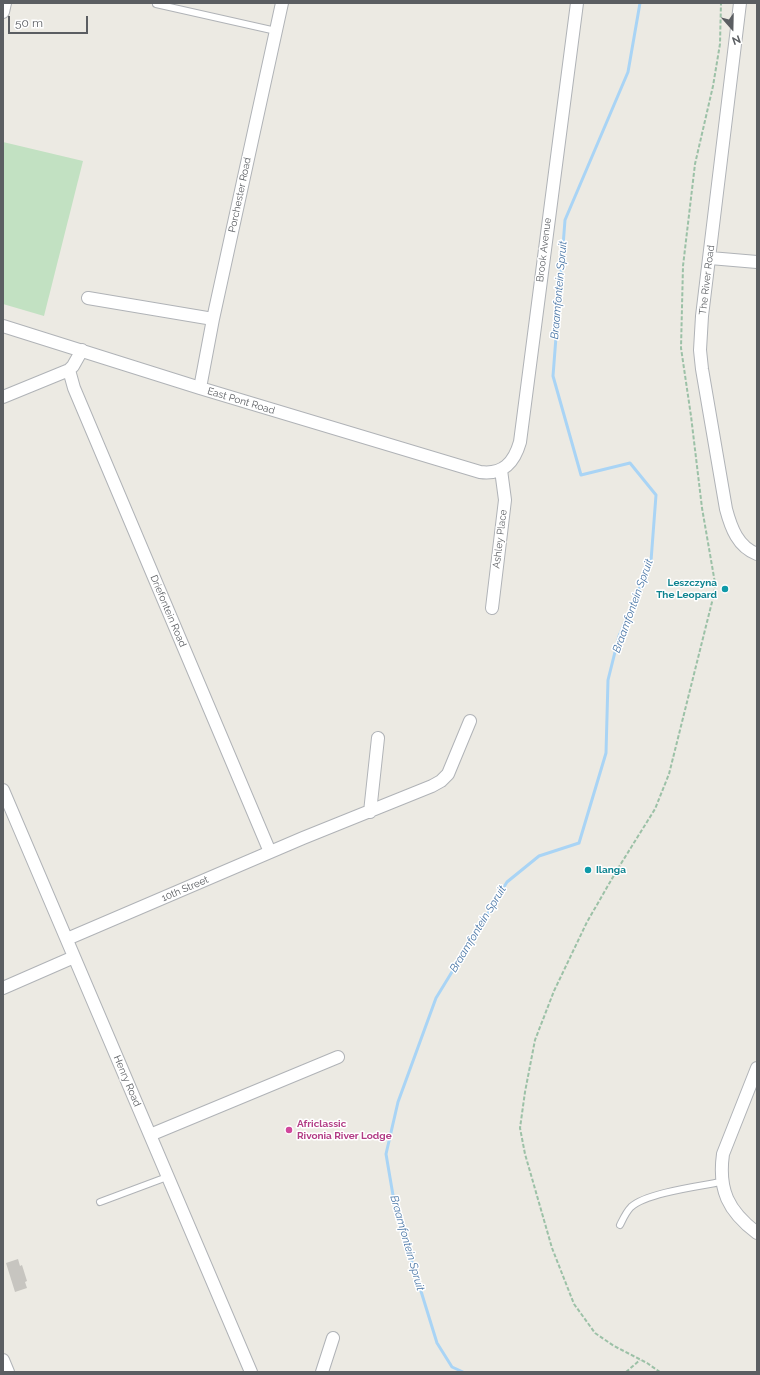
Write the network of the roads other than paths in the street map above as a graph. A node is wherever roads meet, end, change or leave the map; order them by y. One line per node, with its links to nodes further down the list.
1 (5, 3): 6 (street)
2 (282, 3): 7 (street, Porchester Road)
3 (577, 3): 17 (street, Brook Avenue)
4 (740, 3): 8 (street, The River Road)
5 (156, 4): 7 (lane)
6 (3, 12)
7 (276, 31): 11 (street, Porchester Road)
8 (710, 258): 9 (street); 18 (street, The River Road)
9 (757, 262)
10 (88, 298): 11 (street)
11 (213, 319): 15 (street, Porchester Road)
12 (3, 326): 13 (street, East Pont Road)
13 (82, 350): 14 (street); 15 (street, East Pont Road)
14 (69, 370): 16 (street); 24 (street, Driefontein Road)
15 (200, 388): 17 (street, East Pont Road)
16 (3, 397)
17 (501, 470): 19 (street, Ashley Place)
18 (752, 552)
19 (492, 608)
20 (470, 721): 23 (street, 10th Street)
21 (378, 738): 23 (street)
22 (3, 790): 25 (street, Henry Road)
23 (370, 812): 24 (street, 10th Street)
24 (270, 852): 25 (street, 10th Street)
25 (67, 940): 26 (street, Henry Road)
26 (74, 957): 27 (street); 30 (street, Henry Road)
27 (3, 988)
28 (338, 1057): 30 (street)
29 (757, 1068): 32 (street)
30 (150, 1135): 31 (street, Henry Road)
31 (167, 1177): 33 (lane); 39 (street, Henry Road)
32 (722, 1182): 34 (lane); 35 (street)
33 (100, 1202)
34 (620, 1225)
35 (757, 1233)
36 (333, 1338): 40 (street)
37 (3, 1360): 38 (street)
38 (8, 1372)
39 (251, 1372)
40 (322, 1372)

